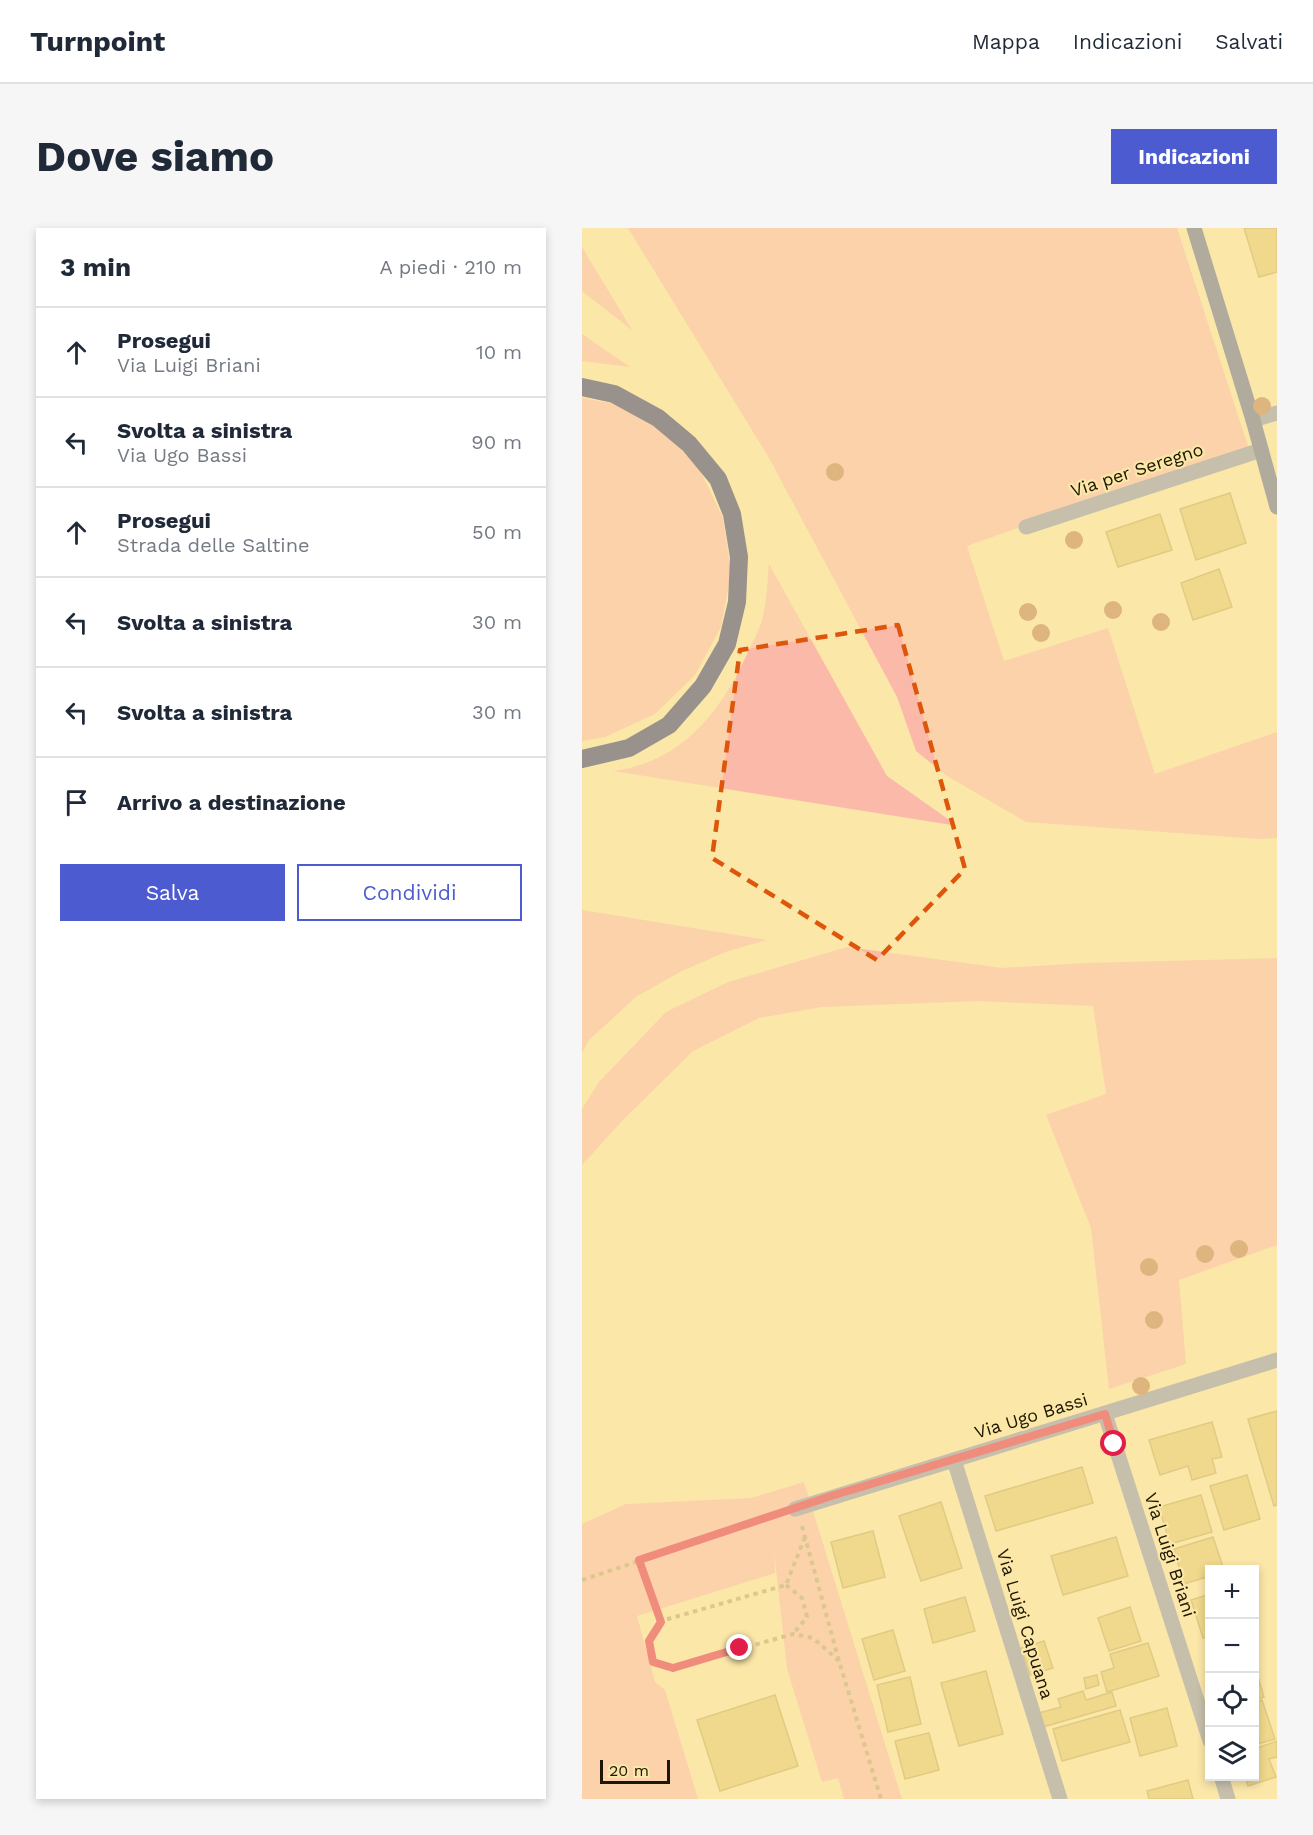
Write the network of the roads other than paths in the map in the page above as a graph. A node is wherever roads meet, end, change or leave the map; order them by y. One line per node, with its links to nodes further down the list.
1 (1194, 228): 4 (street)
2 (582, 387): 8 (highway)
3 (1277, 413): 4 (street)
4 (1252, 420): 5 (street)
5 (1261, 450): 6 (street); 7 (street, Via per Seregno)
6 (1277, 507)
7 (1026, 527)
8 (582, 759)
9 (1277, 1360): 10 (street, Via Ugo Bassi)
10 (1105, 1414): 11 (street, Via Ugo Bassi); 13 (street, Via Luigi Briani)
11 (954, 1460): 12 (street, Via Ugo Bassi); 15 (street, Via Luigi Capuana)
12 (795, 1509)
13 (1205, 1728)
14 (1223, 1781): 16 (street)
15 (1060, 1799)
16 (1228, 1799)

